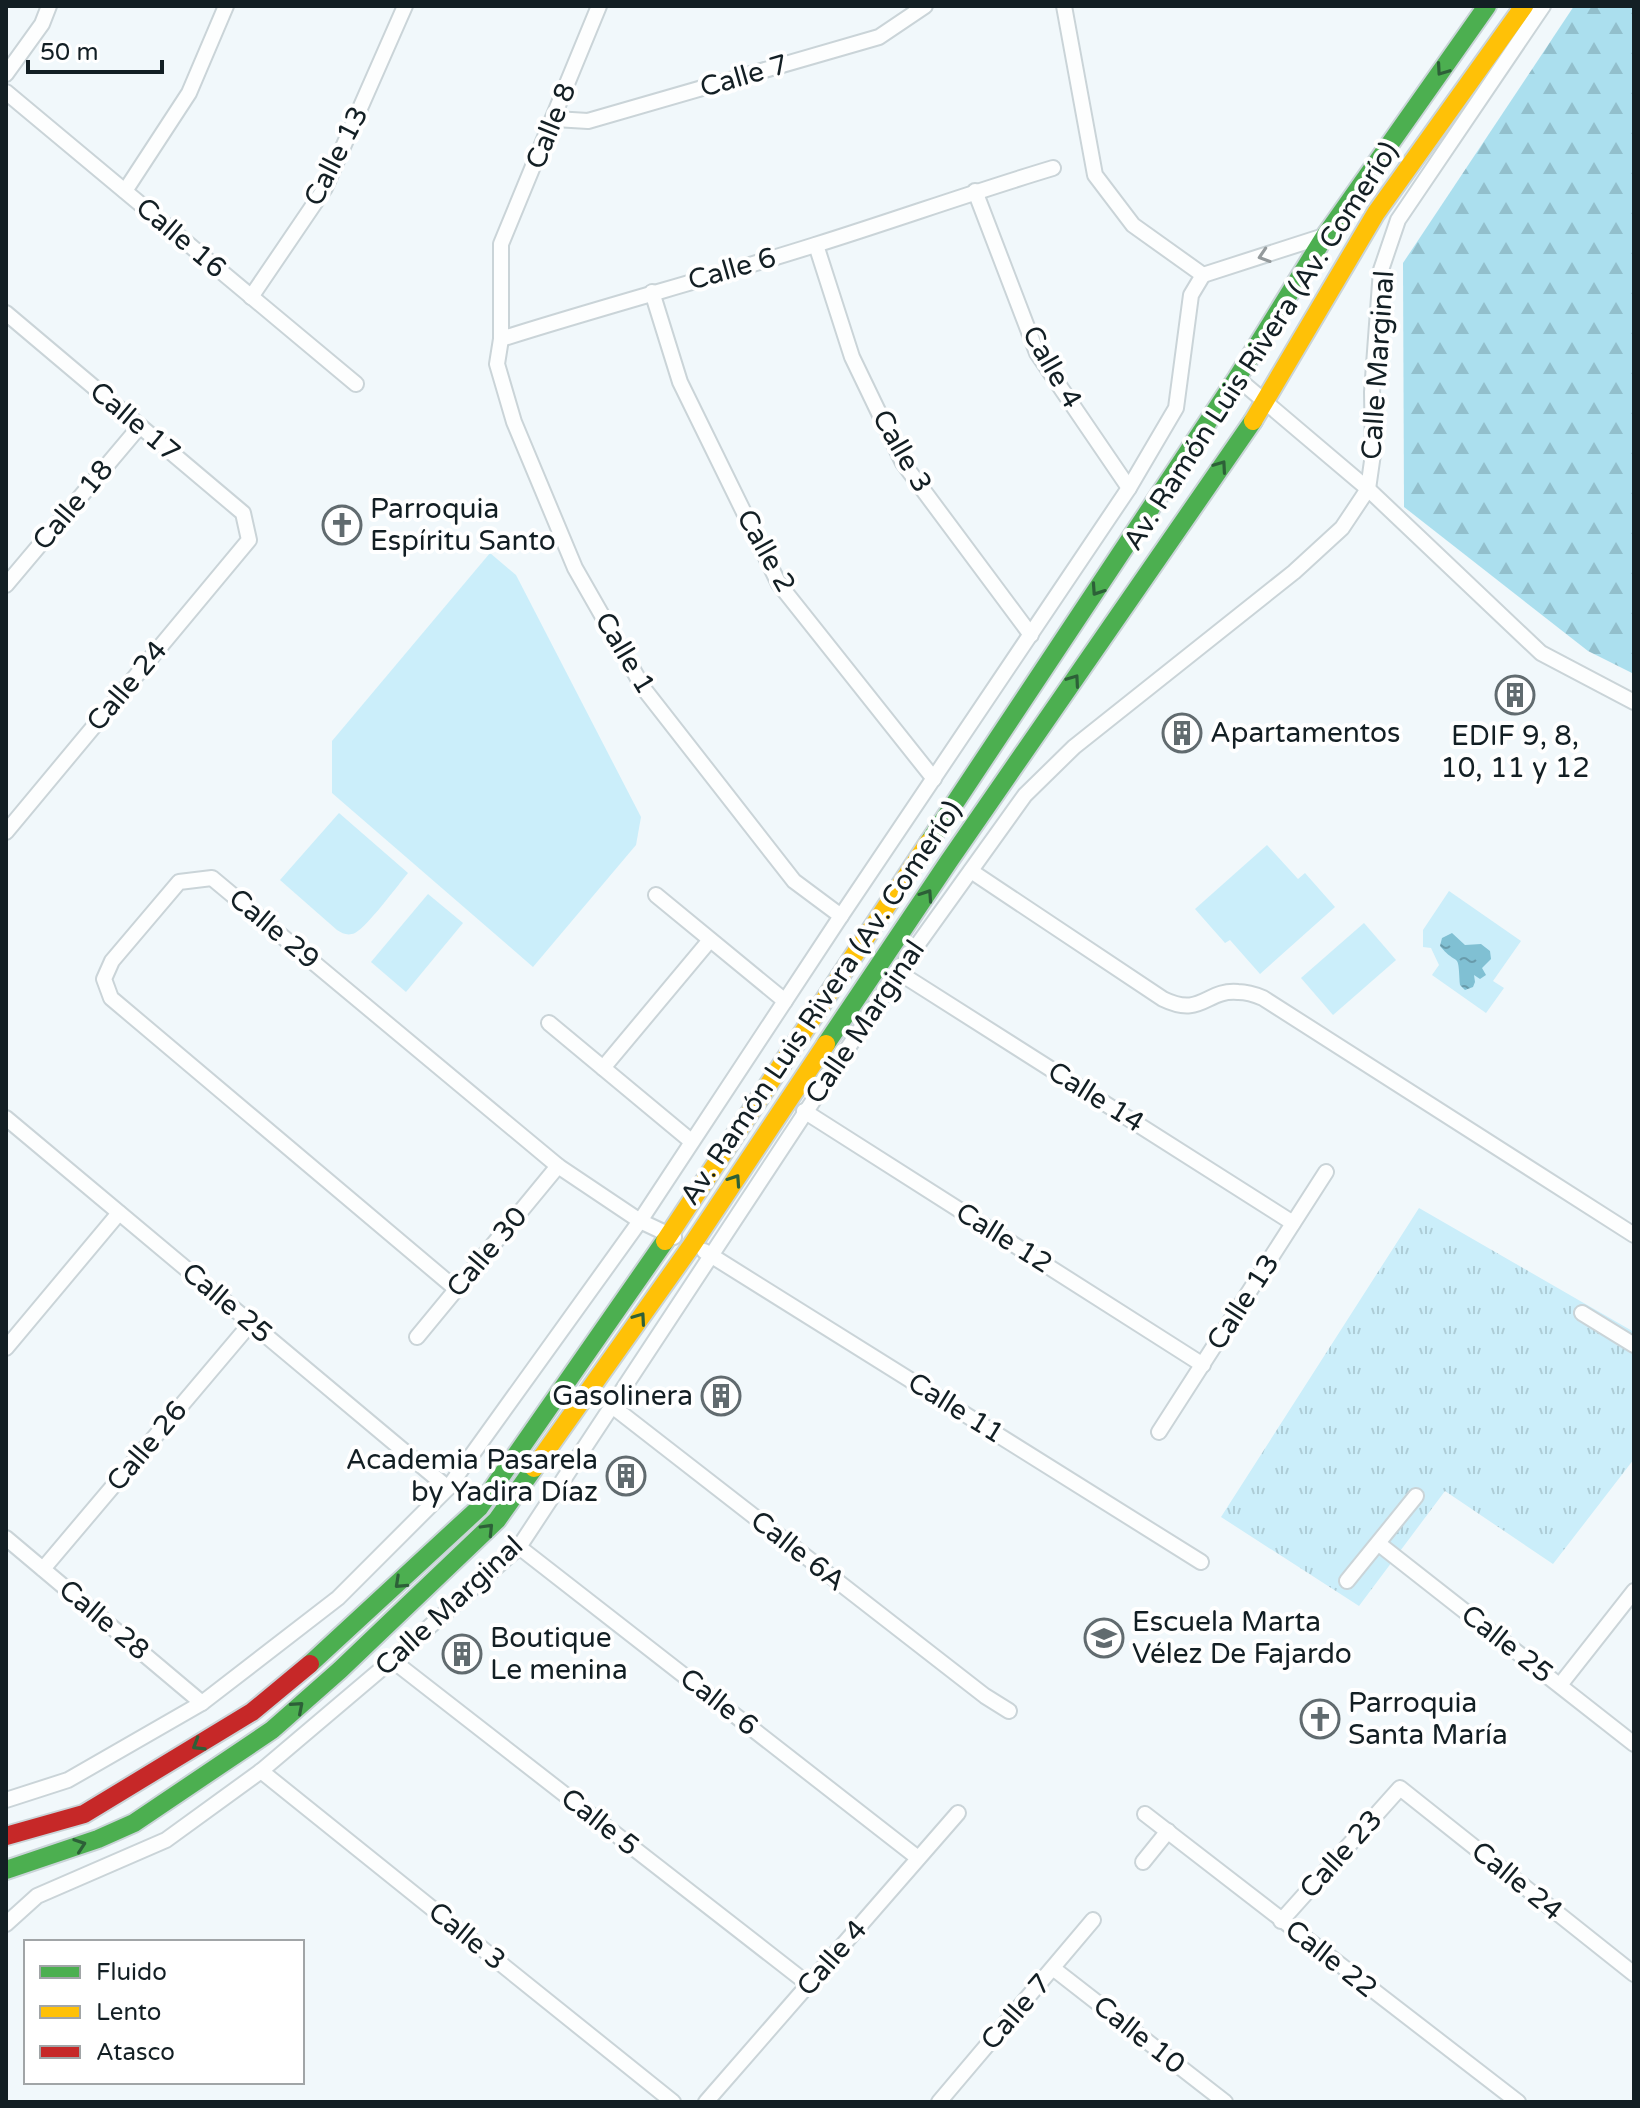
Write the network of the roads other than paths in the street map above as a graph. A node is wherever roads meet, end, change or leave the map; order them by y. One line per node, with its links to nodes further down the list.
1 (49, 6): 10 (street)
2 (226, 6): 14 (street)
3 (405, 6): 20 (street, Calle 13)
4 (599, 6): 12 (street, Calle 8)
5 (925, 6): 12 (street, Calle 7)
6 (1064, 6): 18 (street)
7 (1487, 6): 16 (highway, Av. Ramón Luis Rivera (Av. Comerío), one-way to 16)
8 (1524, 6): 25 (highway, Av. Ramón Luis Rivera (Av. Comerío))
9 (1543, 6): 28 (street, Calle Marginal)
10 (6, 74)
11 (6, 92): 14 (street, Calle 16)
12 (555, 119): 22 (street, Calle 8)
13 (1053, 168): 15 (street, Calle 6)
14 (125, 191): 20 (street, Calle 16)
15 (975, 191): 17 (street, Calle 6); 27 (street, Calle 4)
16 (1325, 236): 18 (street, one-way to 18); 23 (highway, Av. Ramón Luis Rivera (Av. Comerío))
17 (816, 245): 19 (street, Calle 6); 31 (street, Calle 3)
18 (1203, 275): 27 (street)
19 (652, 292): 22 (street, Calle 6); 33 (street, Calle 2)
20 (251, 297): 24 (street, Calle 16)
21 (9, 321): 26 (street, Calle 17)
22 (501, 339): 37 (street, Calle 1)
23 (1237, 378): 25 (street); 51 (highway, Av. Ramón Luis Rivera (Av. Comerío), one-way to 51)
24 (356, 384)
25 (1265, 403): 28 (street); 53 (highway, Av. Ramón Luis Rivera (Av. Comerío), one-way to 25)
26 (140, 426): 29 (street, Calle 17); 30 (street, Calle 18)
27 (1129, 488): 31 (street)
28 (1368, 489): 32 (street); 35 (street, Calle Marginal)
29 (249, 540): 34 (street, Calle 24)
30 (6, 585)
31 (1031, 635): 33 (street)
32 (1634, 702)
33 (934, 779): 37 (street)
34 (6, 832)
35 (971, 871): 39 (street, Calle Marginal); 52 (street)
36 (656, 895): 38 (street)
37 (841, 916): 40 (street)
38 (710, 940): 40 (street); 42 (street)
39 (898, 972): 43 (street, Calle Marginal); 50 (street, Calle 14)
40 (785, 1001): 45 (street)
41 (549, 1023): 42 (street)
42 (603, 1068): 45 (street)
43 (804, 1111): 54 (street, Calle Marginal); 61 (street, Calle 12)
44 (6, 1118): 48 (street, Calle 25)
45 (691, 1141): 49 (street)
46 (558, 1166): 49 (street, Calle 29); 55 (street, Calle 30); 55 (street, Calle 29)
47 (1326, 1172): 50 (street, Calle 13)
48 (119, 1213): 57 (street, Calle 25); 60 (street)
49 (640, 1221): 51 (street, Calle 29); 64 (street)
50 (1293, 1223): 61 (street, Calle 13)
51 (669, 1235): 53 (street, Calle 11); 84 (highway, Av. Ramón Luis Rivera (Av. Comerío), one-way to 84)
52 (1634, 1235)
53 (692, 1245): 54 (street, Calle 11); 87 (highway, Av. Ramón Luis Rivera (Av. Comerío), one-way to 53)
54 (712, 1255): 62 (street, Calle Marginal); 69 (street, Calle 11)
55 (456, 1289): 58 (street, Calle 30)
56 (1582, 1313): 59 (street)
57 (251, 1323): 64 (street, Calle 25); 70 (street, Calle 26)
58 (417, 1337)
59 (1634, 1345)
60 (6, 1348)
61 (1203, 1365): 63 (street, Calle 13)
62 (612, 1406): 68 (street, Calle Marginal); 76 (street, Calle 6A)
63 (1159, 1432)
64 (448, 1488): 75 (street)
65 (1416, 1496): 67 (street)
66 (6, 1538): 70 (street, Calle 28)
67 (1379, 1544): 71 (street); 74 (street, Calle 25)
68 (519, 1547): 73 (street, Calle Marginal); 85 (street, Calle 6)
69 (1201, 1562)
70 (43, 1569): 75 (street, Calle 28)
71 (1347, 1581)
72 (1634, 1591): 74 (street)
73 (392, 1660): 78 (street, Calle Marginal); 93 (street, Calle 5)
74 (1560, 1685): 77 (street, Calle 25)
75 (202, 1703): 80 (street)
76 (1009, 1711)
77 (1634, 1744)
78 (261, 1771): 90 (street, Calle Marginal); 95 (street, Calle 3)
79 (1400, 1788): 89 (street, Calle 23); 92 (street, Calle 24)
80 (6, 1800)
81 (958, 1813): 85 (street, Calle 4)
82 (1145, 1814): 83 (street, Calle 22)
83 (1168, 1831): 86 (street); 89 (street, Calle 22)
84 (6, 1836)
85 (918, 1858): 93 (street, Calle 4)
86 (1143, 1862)
87 (6, 1870)
88 (1093, 1920): 91 (street, Calle 7)
89 (1281, 1921): 98 (street, Calle 22)
90 (6, 1924)
91 (1054, 1969): 94 (street, Calle 7); 97 (street, Calle 10)
92 (1634, 1974)
93 (808, 1984): 96 (street, Calle 4)
94 (947, 2099)
95 (673, 2102)
96 (706, 2102)
97 (1225, 2102)
98 (1518, 2102)

